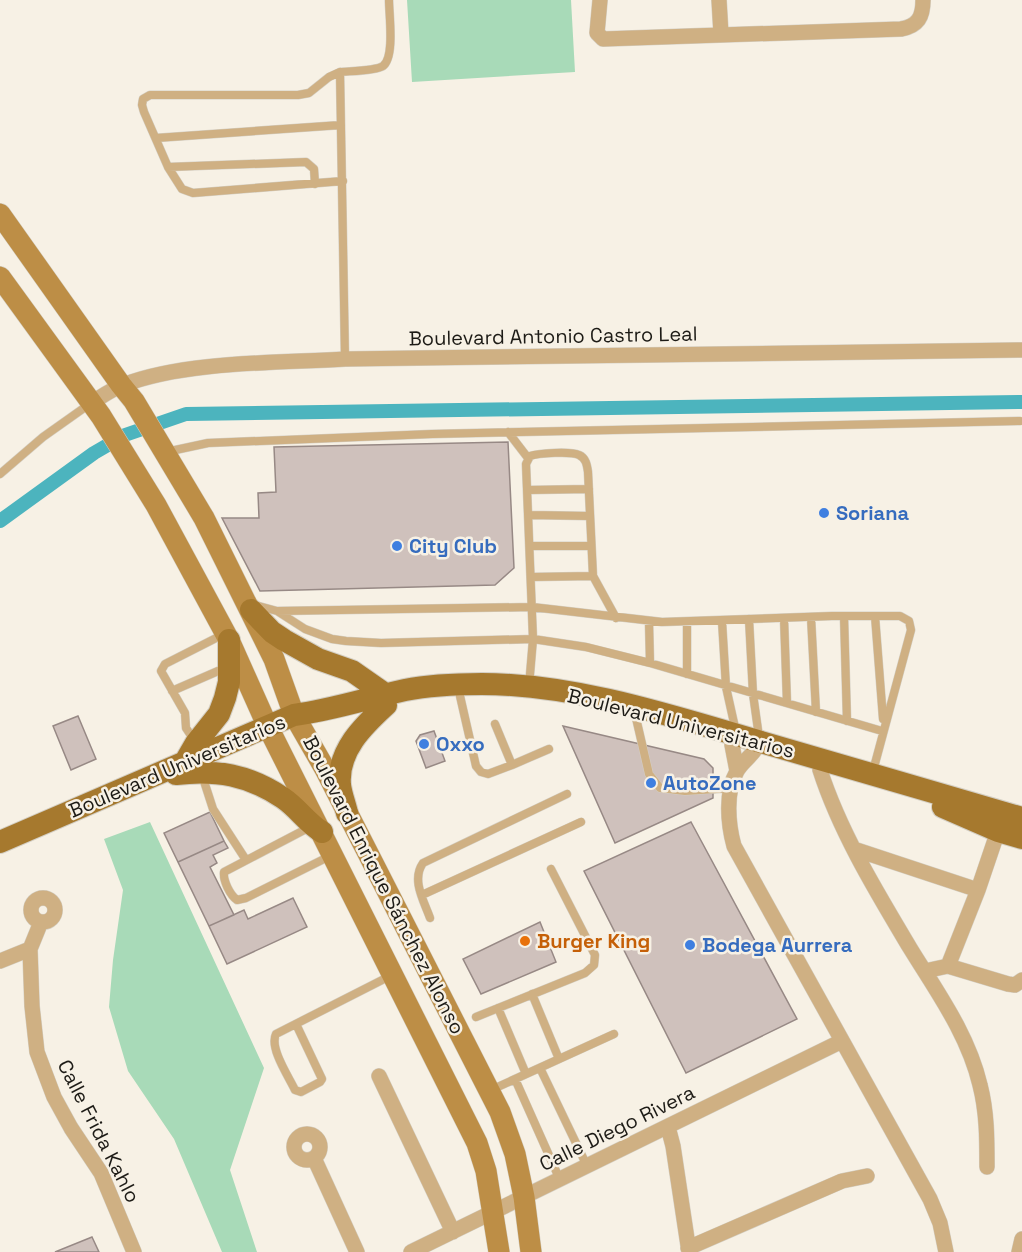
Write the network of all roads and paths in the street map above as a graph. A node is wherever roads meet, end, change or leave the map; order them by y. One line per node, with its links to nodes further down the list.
1 (388, 0): 6 (lane)
2 (600, 0): 5 (street)
3 (719, 0): 5 (street)
4 (923, 0): 5 (street)
5 (721, 34)
6 (340, 72): 7 (lane); 8 (lane)
7 (342, 125): 8 (lane); 10 (lane)
8 (156, 138): 9 (lane)
9 (168, 166): 11 (lane); 11 (lane)
10 (343, 182): 11 (lane); 17 (lane)
11 (315, 184)
12 (0, 202): 14 (lane)
13 (0, 214): 14 (main road, Boulevard Enrique Sánchez Alonso)
14 (43, 274): 18 (main road, Boulevard Enrique Sánchez Alonso)
15 (0, 277): 19 (main road)
16 (1022, 350): 17 (street, Boulevard Antonio Castro Leal)
17 (345, 359): 18 (street, Boulevard Antonio Castro Leal)
18 (128, 393): 19 (street, Boulevard Antonio Castro Leal); 22 (main road, Boulevard Enrique Sánchez Alonso)
19 (96, 410): 24 (lane); 45 (main road)
20 (1020, 421): 21 (lane)
21 (508, 432): 22 (lane); 23 (lane)
22 (159, 443): 33 (main road, Boulevard Enrique Sánchez Alonso)
23 (528, 458): 25 (lane); 26 (lane)
24 (0, 474)
25 (589, 489): 26 (lane); 28 (lane)
26 (528, 490): 27 (lane)
27 (529, 515): 28 (lane); 29 (lane)
28 (589, 516): 30 (lane)
29 (530, 546): 30 (lane); 32 (lane)
30 (591, 546): 31 (lane)
31 (593, 576): 32 (lane); 39 (lane)
32 (531, 577): 34 (lane)
33 (249, 607): 35 (lane); 55 (main road); 59 (main road, Boulevard Enrique Sánchez Alonso)
34 (532, 607): 35 (lane); 39 (lane); 46 (lane)
35 (278, 611): 46 (lane)
36 (844, 616): 37 (lane); 38 (lane); 60 (lane)
37 (875, 616): 62 (lane); 62 (lane)
38 (811, 617): 40 (lane); 57 (lane)
39 (616, 618): 43 (lane)
40 (784, 618): 41 (lane); 56 (lane)
41 (749, 619): 42 (lane); 53 (lane)
42 (722, 621): 44 (lane); 51 (lane)
43 (649, 622): 44 (lane); 47 (lane)
44 (687, 622): 49 (lane)
45 (227, 636): 48 (main road); 52 (lane)
46 (533, 639): 47 (lane); 50 (lane)
47 (650, 663): 49 (lane)
48 (235, 664): 52 (lane); 63 (main road, Boulevard Enrique Sánchez Alonso); 67 (main road)
49 (687, 674): 51 (lane)
50 (529, 687): 55 (main road, Boulevard Universitarios); 64 (main road, Boulevard Universitarios)
51 (726, 687): 53 (lane); 64 (lane)
52 (172, 691): 67 (lane)
53 (753, 694): 56 (lane); 65 (lane)
54 (459, 696): 55 (main road, Boulevard Universitarios); 58 (main road, Boulevard Universitarios); 68 (lane)
55 (386, 700): 59 (main road, Boulevard Universitarios); 75 (main road)
56 (787, 703): 57 (lane)
57 (816, 712): 60 (lane)
58 (636, 718): 64 (main road, Boulevard Universitarios); 72 (lane)
59 (298, 721): 63 (main road, Boulevard Universitarios); 75 (main road, Boulevard Enrique Sánchez Alonso)
60 (847, 721): 62 (lane)
61 (495, 724): 68 (lane)
62 (883, 728): 71 (lane)
63 (270, 731): 67 (main road, Boulevard Universitarios); 78 (main road, Boulevard Enrique Sánchez Alonso)
64 (735, 740): 65 (main road, Boulevard Universitarios); 70 (street)
65 (758, 747): 69 (main road, Boulevard Universitarios); 70 (street); 71 (main road, Boulevard Universitarios)
66 (549, 749): 68 (lane)
67 (187, 763): 78 (main road); 81 (main road, Boulevard Universitarios); 84 (lane)
68 (512, 765)
69 (820, 770): 74 (main road, Boulevard Universitarios); 82 (street)
70 (737, 771): 72 (street)
71 (872, 774): 74 (main road, Boulevard Universitarios)
72 (732, 788): 101 (street)
73 (567, 794): 87 (lane)
74 (933, 797): 76 (main road, Boulevard Universitarios); 79 (main road, Boulevard Universitarios)
75 (347, 813): 107 (main road, Boulevard Enrique Sánchez Alonso)
76 (1022, 818)
77 (581, 822): 87 (lane)
78 (317, 829): 83 (main road, Boulevard Enrique Sánchez Alonso); 84 (lane)
79 (998, 831): 80 (main road, Boulevard Universitarios); 86 (street)
80 (1022, 838)
81 (0, 843)
82 (854, 849): 86 (street); 93 (street)
83 (333, 855): 84 (lane); 94 (main road, Boulevard Enrique Sánchez Alonso)
84 (246, 860)
85 (551, 869): 96 (lane)
86 (978, 890): 92 (street)
87 (422, 895): 88 (lane)
88 (430, 918)
89 (41, 922): 90 (street, Calle Frida Kahlo)
90 (30, 949): 91 (street); 119 (street, Calle Frida Kahlo)
91 (0, 961)
92 (948, 966): 93 (street); 95 (street)
93 (925, 971): 111 (street)
94 (393, 974): 99 (lane); 115 (main road, Boulevard Enrique Sánchez Alonso)
95 (1022, 980)
96 (532, 994): 97 (lane); 102 (lane)
97 (498, 1008): 98 (lane); 104 (lane)
98 (476, 1017)
99 (296, 1024): 99 (lane)
100 (614, 1034): 102 (lane)
101 (842, 1041): 108 (street, Calle Diego Rivera); 124 (street)
102 (559, 1059): 103 (lane)
103 (540, 1068): 104 (lane); 110 (lane)
104 (526, 1074): 106 (lane)
105 (379, 1076): 116 (street)
106 (515, 1079): 107 (lane); 113 (lane)
107 (490, 1090): 114 (main road, Boulevard Enrique Sánchez Alonso)
108 (668, 1127): 110 (street, Calle Diego Rivera); 118 (street)
109 (314, 1158): 120 (street)
110 (587, 1166): 113 (street, Calle Diego Rivera)
111 (987, 1167)
112 (867, 1176): 118 (street)
113 (560, 1179): 114 (street, Calle Diego Rivera)
114 (524, 1197): 115 (street, Calle Diego Rivera); 123 (main road, Boulevard Enrique Sánchez Alonso)
115 (494, 1212): 116 (street, Calle Diego Rivera); 122 (main road, Boulevard Enrique Sánchez Alonso)
116 (453, 1232): 121 (street, Calle Diego Rivera)
117 (1022, 1239): 125 (street)
118 (689, 1250)
119 (134, 1252)
120 (357, 1252)
121 (411, 1252)
122 (500, 1252)
123 (531, 1252)
124 (946, 1252)
125 (1019, 1252)

